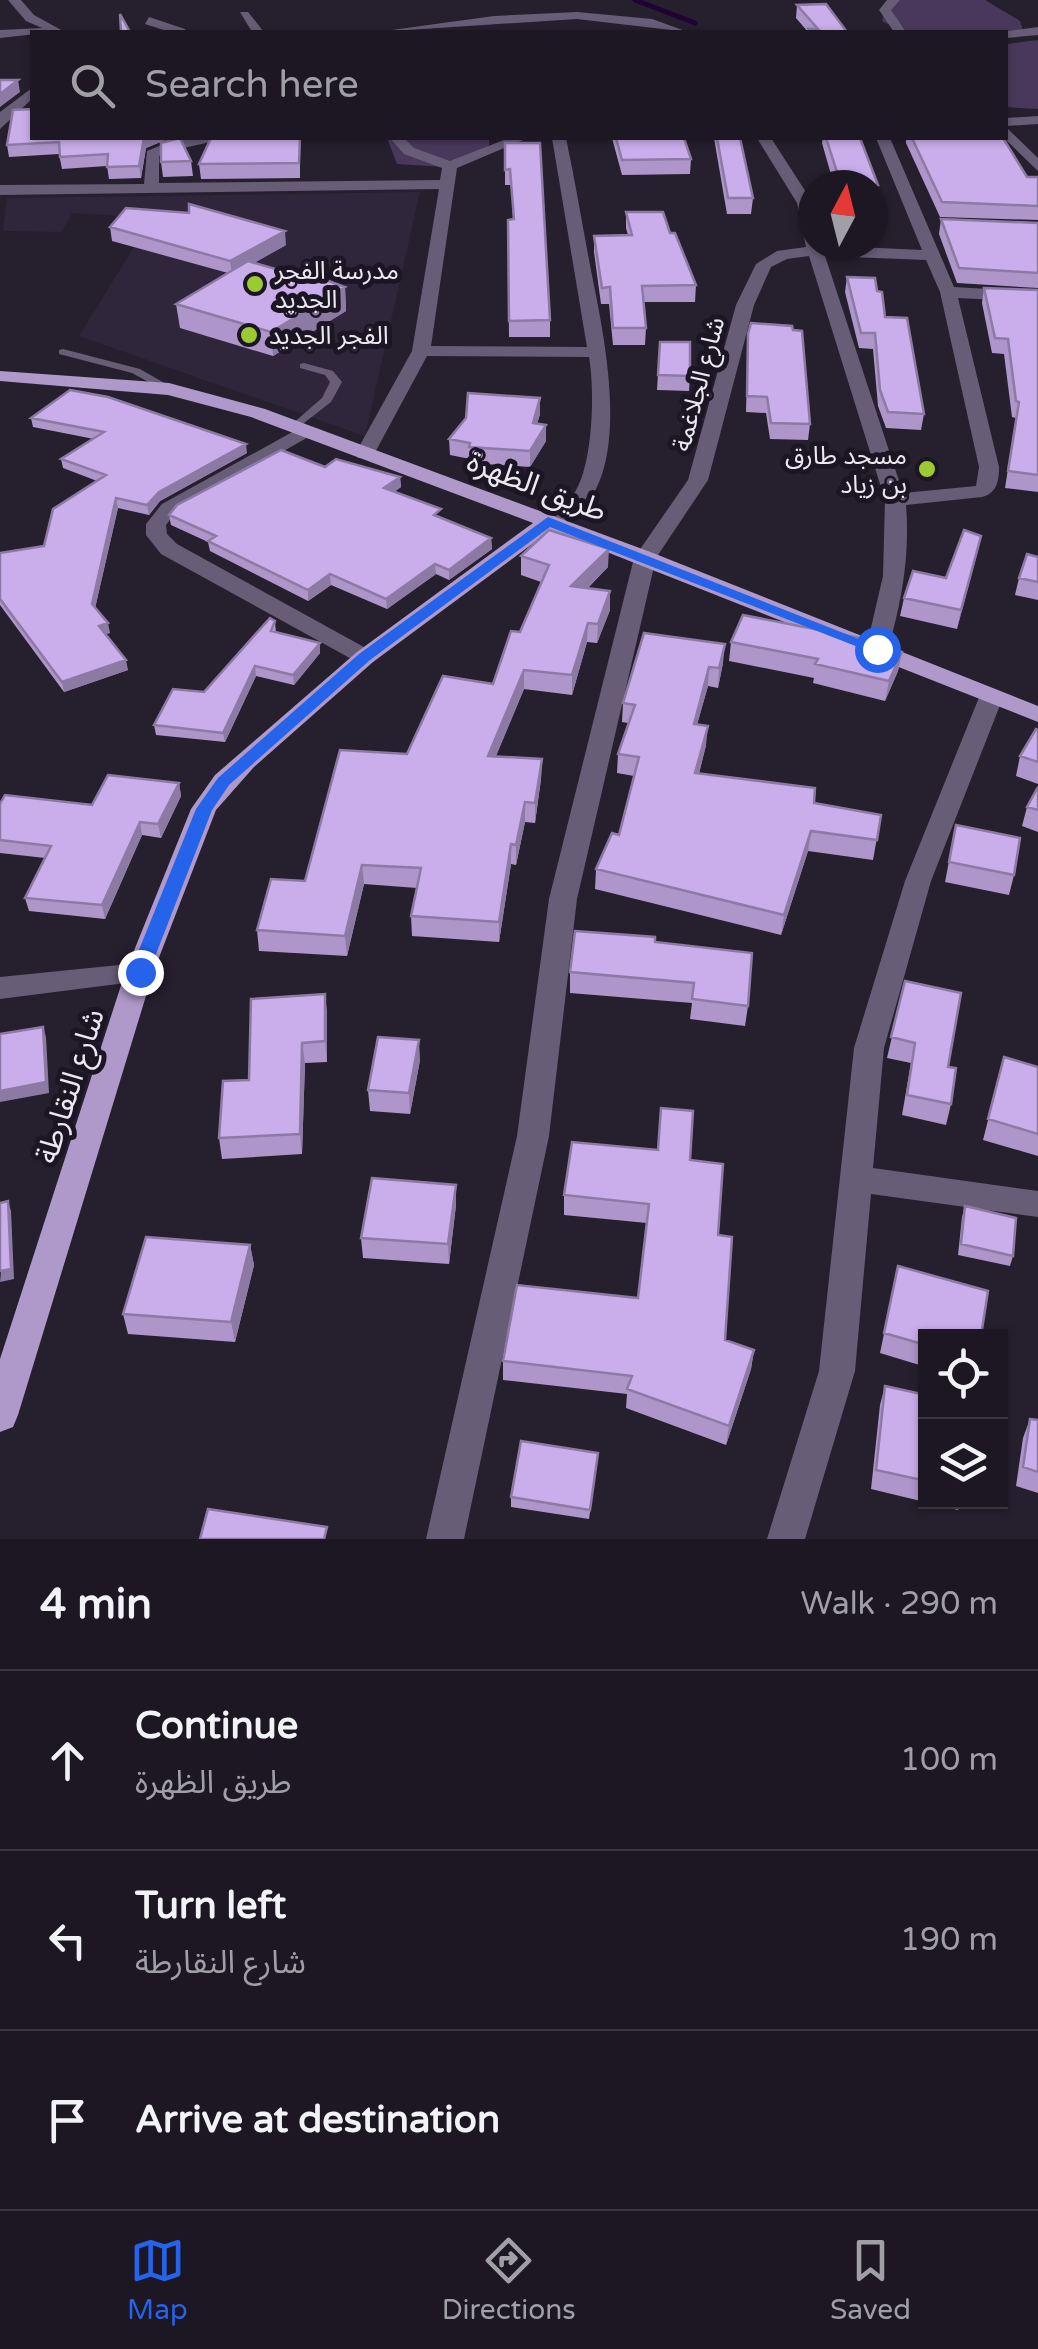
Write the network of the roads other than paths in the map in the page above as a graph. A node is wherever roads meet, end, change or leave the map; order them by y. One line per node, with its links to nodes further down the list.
1 (14, 0): 6 (street)
2 (894, 0): 12 (street)
3 (244, 16): 8 (street)
4 (149, 21): 7 (street)
5 (437, 26): 9 (street); 10 (street); 11 (street)
6 (53, 30)
7 (175, 30)
8 (256, 30)
9 (402, 30)
10 (448, 30)
11 (677, 30)
12 (899, 30)
13 (1038, 31): 16 (street)
14 (30, 33): 15 (street)
15 (0, 34)
16 (1008, 34)
17 (25, 106): 20 (street)
18 (1038, 120): 19 (street)
19 (1008, 122)
20 (0, 125)
21 (1008, 132): 28 (street)
22 (187, 140): 32 (street)
23 (399, 140): 30 (street)
24 (517, 140): 30 (street)
25 (559, 140): 44 (street)
26 (765, 140): 33 (street)
27 (884, 140): 34 (street)
28 (1032, 151): 29 (street)
29 (1038, 167)
30 (448, 175): 32 (street); 42 (street)
31 (0, 190): 32 (street)
32 (151, 190)
33 (798, 193)
34 (919, 224): 35 (street); 38 (street)
35 (939, 224)
36 (798, 251): 52 (street, شارع الجلاغمة)
37 (888, 252): 38 (street)
38 (934, 255): 40 (street)
39 (818, 260): 50 (street)
40 (948, 292): 41 (street); 50 (street)
41 (1038, 297)
42 (420, 350): 44 (street); 49 (street)
43 (63, 352): 47 (lane)
44 (596, 352): 51 (street)
45 (304, 366): 48 (lane)
46 (0, 376): 47 (main road, طريق الظهرة)
47 (170, 389): 48 (main road, طريق الظهرة)
48 (300, 429): 49 (main road, طريق الظهرة); 54 (street)
49 (365, 454): 51 (main road, طريق الظهرة)
50 (895, 500): 53 (street)
51 (548, 522): 52 (main road, طريق الظهرة); 54 (main road, شارع النقارطة)
52 (645, 558): 53 (main road, طريق الظهرة); 63 (street)
53 (877, 649): 55 (main road, طريق الظهرة)
54 (364, 657): 57 (main road, شارع النقارطة)
55 (992, 695): 56 (main road, طريق الظهرة); 59 (street)
56 (1038, 715)
57 (140, 972): 58 (street); 61 (main road, شارع النقارطة)
58 (0, 988)
59 (858, 1179): 60 (street); 64 (street)
60 (1038, 1204)
61 (9, 1352): 62 (main road, شارع النقارطة)
62 (0, 1415)
63 (444, 1539)
64 (786, 1539)

